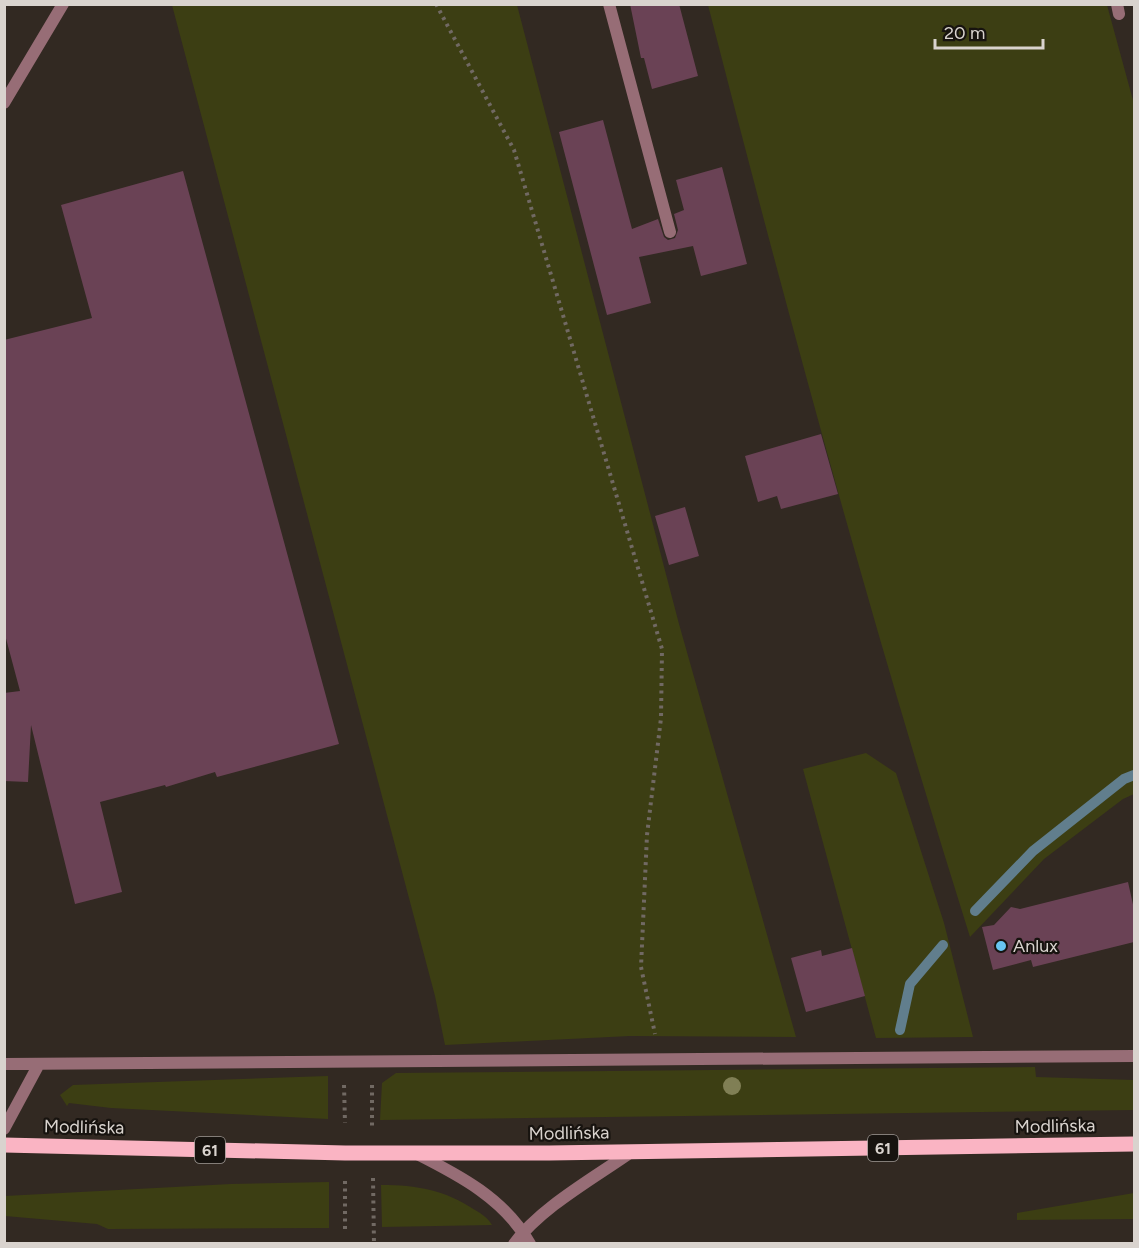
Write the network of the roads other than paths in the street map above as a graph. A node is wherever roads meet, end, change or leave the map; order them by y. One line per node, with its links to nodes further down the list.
1 (63, 4): 3 (street)
2 (609, 4): 4 (street)
3 (4, 103)
4 (670, 232)
5 (1134, 1056): 6 (street)
6 (39, 1064): 7 (street); 8 (street)
7 (4, 1065)
8 (4, 1129)
9 (1134, 1144): 11 (main road, Modlińska / 61)
10 (4, 1145): 12 (main road, Modlińska / 61)
11 (631, 1152): 12 (main road, Modlińska / 61); 13 (street)
12 (415, 1153): 13 (street)
13 (523, 1231): 14 (street); 15 (street)
14 (514, 1244)
15 (530, 1244)

